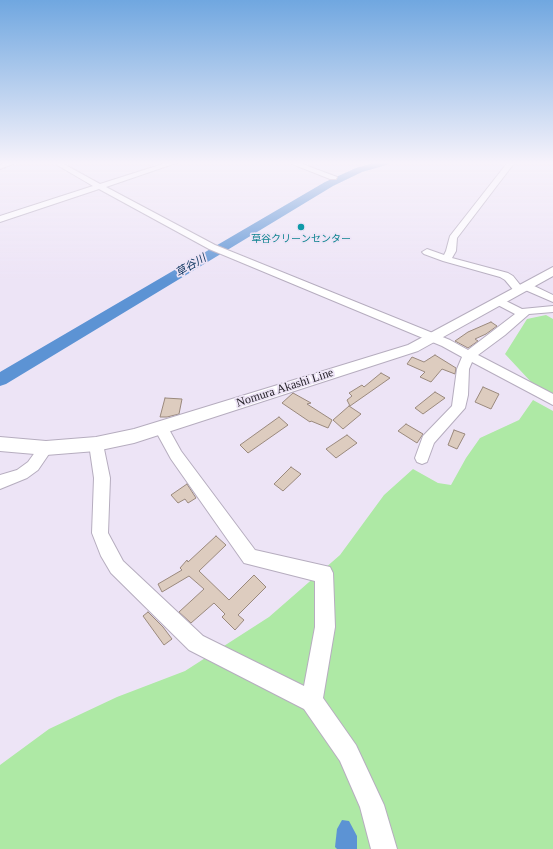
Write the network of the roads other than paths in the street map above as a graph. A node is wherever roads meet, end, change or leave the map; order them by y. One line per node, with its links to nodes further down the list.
1 (54, 202): 4 (street)
2 (127, 202): 13 (street)
3 (481, 202): 6 (street)
4 (0, 219)
5 (427, 252): 6 (street)
6 (446, 258): 8 (street)
7 (553, 271): 8 (main road, Nomura Akashi Line)
8 (522, 288): 9 (street); 10 (main road, Nomura Akashi Line)
9 (553, 300)
10 (498, 301): 12 (street); 13 (main road, Nomura Akashi Line)
11 (553, 309): 12 (street)
12 (523, 314): 14 (street)
13 (433, 337): 14 (street); 16 (main road, Nomura Akashi Line)
14 (469, 355): 15 (street); 20 (street)
15 (553, 400)
16 (161, 428): 18 (main road, Nomura Akashi Line); 22 (street)
17 (0, 444): 19 (main road, Nomura Akashi Line)
18 (96, 444): 19 (main road, Nomura Akashi Line); 22 (street)
19 (46, 448): 21 (street)
20 (422, 458)
21 (0, 482)
22 (312, 701): 23 (street)
23 (384, 849)

